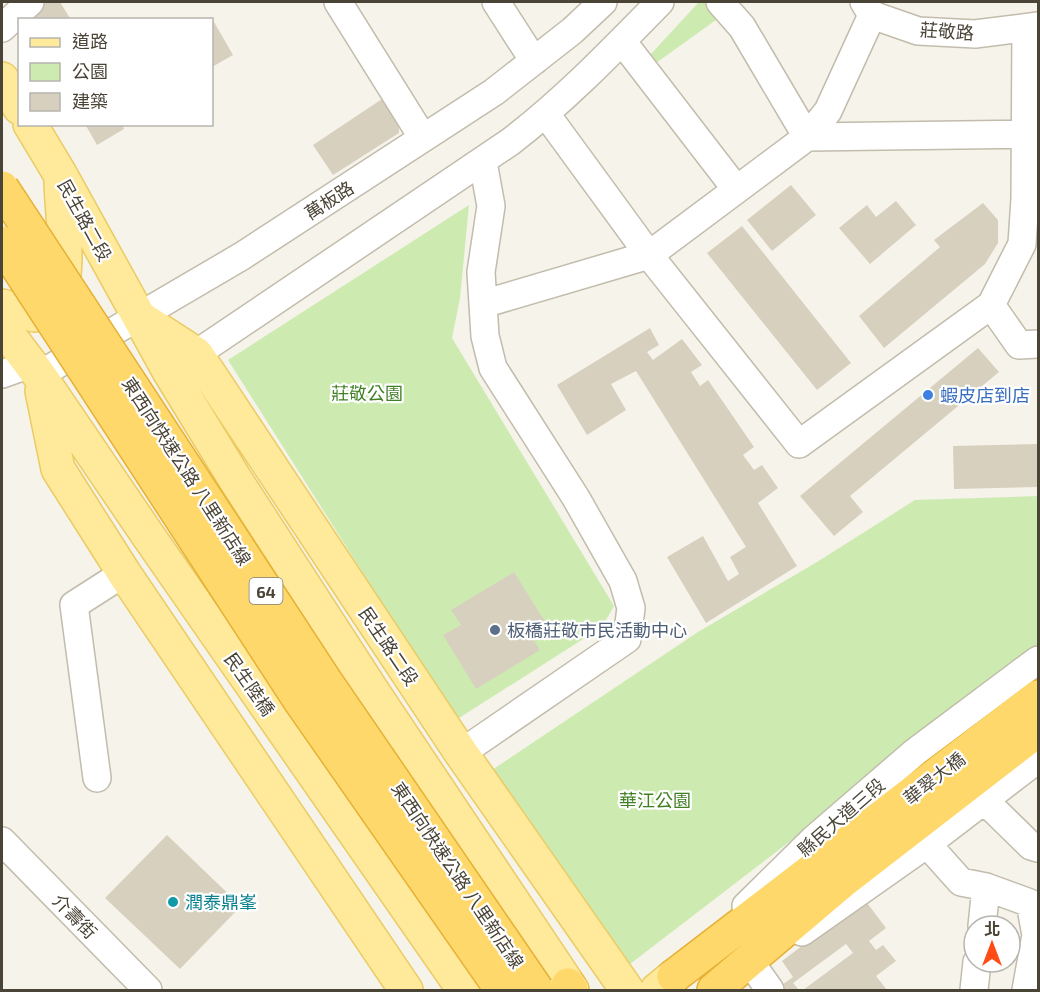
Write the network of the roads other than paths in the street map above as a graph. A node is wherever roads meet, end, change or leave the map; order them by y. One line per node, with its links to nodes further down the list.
1 (30, 2): 9 (street)
2 (338, 2): 18 (street)
3 (496, 2): 11 (street)
4 (603, 2): 11 (street, 萬板路)
5 (660, 2): 10 (street)
6 (720, 2): 17 (street)
7 (868, 8): 8 (street, 莊敬路); 17 (street)
8 (1032, 27): 16 (street)
9 (2, 28)
10 (622, 41): 14 (street); 22 (street)
11 (534, 61): 18 (street, 萬板路)
12 (2, 79): 13 (main road)
13 (18, 105)
14 (546, 114): 19 (street); 24 (street)
15 (31, 126): 20 (main road, 民生路二段)
16 (1032, 134): 17 (street); 26 (street)
17 (807, 137): 22 (street)
18 (423, 138): 28 (street, 萬板路)
19 (483, 162): 25 (street); 31 (street)
20 (60, 174): 27 (main road); 28 (main road, 民生路二段)
21 (2, 188): 55 (highway, 東西向快速公路 八里新店線 / 64, bridge)
22 (736, 189): 24 (street)
23 (2, 243): 54 (highway, 東西向快速公路 八里新店線 / 64, bridge)
24 (649, 255): 25 (street); 26 (street)
25 (483, 304): 37 (street)
26 (991, 305): 30 (street)
27 (2, 306)
28 (138, 316): 31 (main road, 民生路二段); 32 (street, 萬板路); 50 (main road, 民生路二段)
29 (2, 326): 32 (main road)
30 (1038, 344)
31 (196, 354): 37 (main road, 民生路二段)
32 (23, 371): 33 (main road); 53 (main road, 民生陸橋)
33 (124, 573): 39 (street); 52 (main road)
34 (1038, 660): 49 (street, 縣民大道三段)
35 (1038, 697): 44 (highway, 華翠大橋)
36 (1038, 730): 44 (highway, 華翠大橋)
37 (461, 753): 56 (main road, 民生路二段)
38 (1038, 759): 40 (street)
39 (97, 778)
40 (985, 801): 42 (street); 43 (street)
41 (2, 841): 51 (street, 介壽街)
42 (927, 844): 45 (street); 47 (street)
43 (1036, 844)
44 (837, 870): 49 (highway); 57 (highway)
45 (986, 887): 46 (street); 60 (street)
46 (983, 914)
47 (753, 966): 57 (street); 58 (street)
48 (976, 974): 59 (street)
49 (666, 983)
50 (570, 989)
51 (148, 990)
52 (406, 990)
53 (464, 990)
54 (502, 990)
55 (537, 990)
56 (627, 990)
57 (715, 990)
58 (770, 990)
59 (974, 990)
60 (1026, 990)

